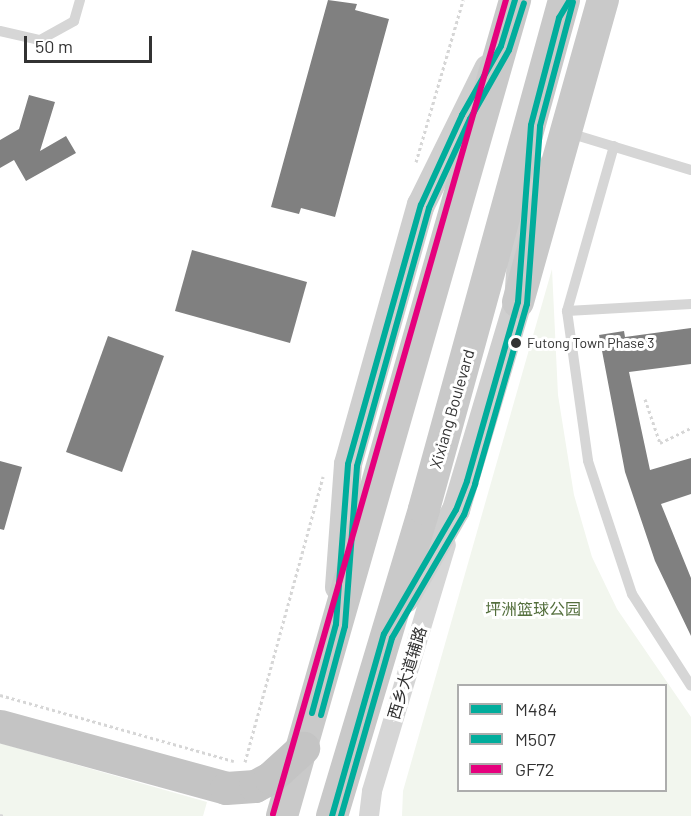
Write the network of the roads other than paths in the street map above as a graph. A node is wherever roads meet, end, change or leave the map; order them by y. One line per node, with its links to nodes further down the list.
1 (80, 0): 5 (lane)
2 (603, 0): 7 (main road)
3 (513, 2): 17 (main road)
4 (564, 6): 6 (main road, Xixiang Boulevard)
5 (0, 31)
6 (531, 125): 10 (street, 西乡大道辅路); 14 (main road, Xixiang Boulevard)
7 (566, 132): 8 (lane); 10 (main road)
8 (614, 146): 9 (lane); 12 (lane)
9 (691, 170)
10 (518, 302): 13 (street, 西乡大道辅路)
11 (691, 304): 12 (lane)
12 (567, 311): 15 (lane)
13 (456, 510): 14 (street, 西乡大道辅路); 18 (street, 西乡大道辅路)
14 (384, 634): 20 (main road, Xixiang Boulevard)
15 (691, 686)
16 (0, 726): 17 (highway)
17 (303, 748): 19 (main road)
18 (369, 809)
19 (282, 816)
20 (332, 816)

